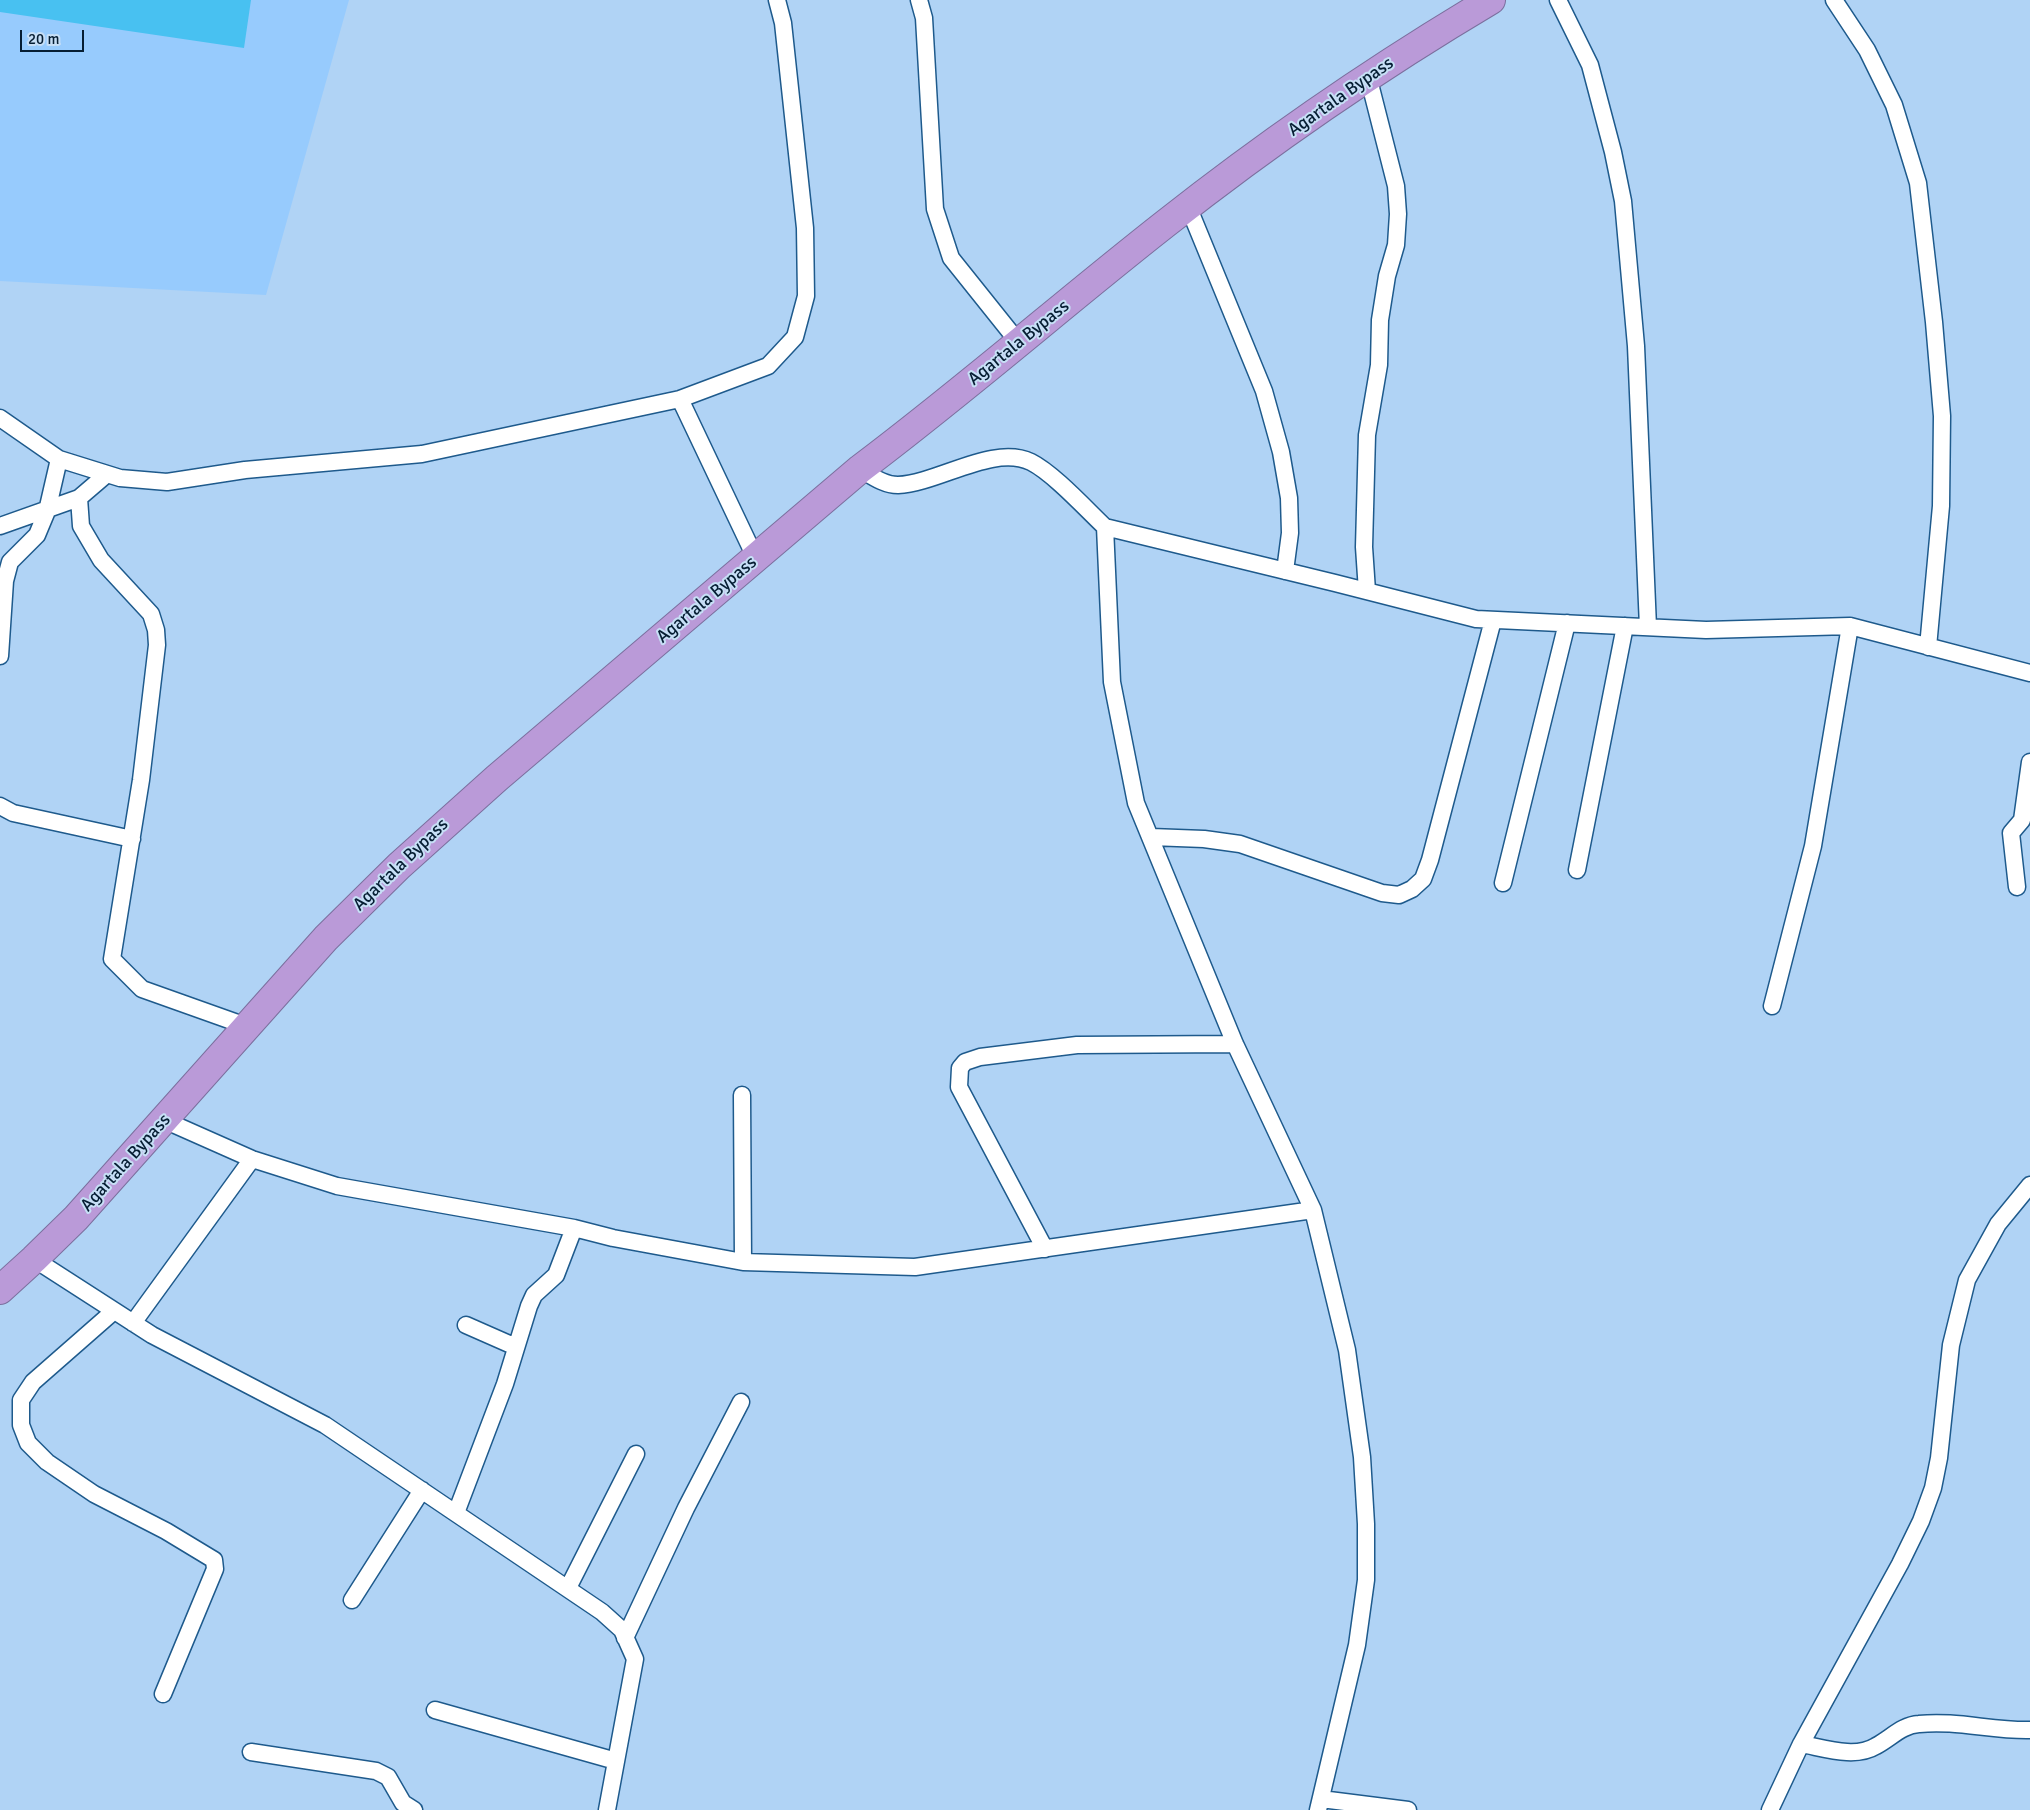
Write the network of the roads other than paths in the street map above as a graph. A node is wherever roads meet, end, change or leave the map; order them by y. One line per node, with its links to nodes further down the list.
1 (777, 0): 9 (street)
2 (919, 0): 8 (street)
3 (1492, 0): 6 (highway, Agartala Bypass)
4 (1558, 0): 25 (street)
5 (1834, 0): 26 (street)
6 (1368, 76): 7 (highway, Agartala Bypass); 20 (street)
7 (1188, 206): 8 (highway, Agartala Bypass); 19 (street)
8 (1019, 343): 12 (highway, Agartala Bypass)
9 (680, 399): 13 (street); 18 (street)
10 (0, 418): 11 (street)
11 (59, 459): 13 (street); 15 (street)
12 (860, 470): 17 (street); 18 (highway, Agartala Bypass)
13 (107, 474): 14 (street)
14 (79, 498): 15 (street); 32 (street)
15 (47, 511): 16 (street); 27 (street)
16 (0, 526)
17 (1105, 528): 19 (street); 31 (street)
18 (756, 559): 37 (highway, Agartala Bypass)
19 (1285, 571): 20 (street)
20 (1367, 591): 21 (street)
21 (1493, 620): 22 (street); 31 (street)
22 (1567, 624): 23 (street); 34 (street)
23 (1625, 626): 25 (street); 33 (street)
24 (1850, 626): 25 (street); 26 (street); 36 (street)
25 (1648, 627)
26 (1928, 647): 28 (street)
27 (0, 656)
28 (2030, 673)
29 (2030, 762): 35 (street)
30 (0, 806): 32 (street)
31 (1151, 837): 38 (street)
32 (132, 839): 37 (street)
33 (1577, 870)
34 (1503, 882)
35 (2017, 887)
36 (1772, 1006)
37 (246, 1026): 40 (highway, Agartala Bypass)
38 (1235, 1044): 43 (street); 45 (street)
39 (742, 1095): 47 (street)
40 (164, 1120): 41 (street); 46 (highway, Agartala Bypass)
41 (252, 1159): 44 (street); 50 (street)
42 (2030, 1185): 63 (street)
43 (1313, 1210): 45 (street); 66 (street)
44 (574, 1228): 47 (street); 52 (street)
45 (1045, 1249): 47 (street)
46 (34, 1259): 48 (highway, Agartala Bypass); 49 (street)
47 (743, 1262)
48 (0, 1290)
49 (114, 1311): 50 (street); 60 (street)
50 (133, 1323): 55 (street)
51 (466, 1324): 52 (street)
52 (516, 1347): 56 (street)
53 (741, 1402): 59 (street)
54 (636, 1454): 57 (street)
55 (422, 1490): 56 (street); 58 (street)
56 (456, 1513): 57 (street)
57 (568, 1588): 59 (street)
58 (352, 1600)
59 (625, 1638): 65 (street)
60 (163, 1694)
61 (435, 1710): 65 (street)
62 (2030, 1730): 63 (street)
63 (1802, 1744): 70 (street)
64 (251, 1752): 67 (street)
65 (616, 1761): 68 (street)
66 (1320, 1805): 69 (street)
67 (414, 1810)
68 (607, 1810)
69 (1408, 1810)
70 (1770, 1810)

